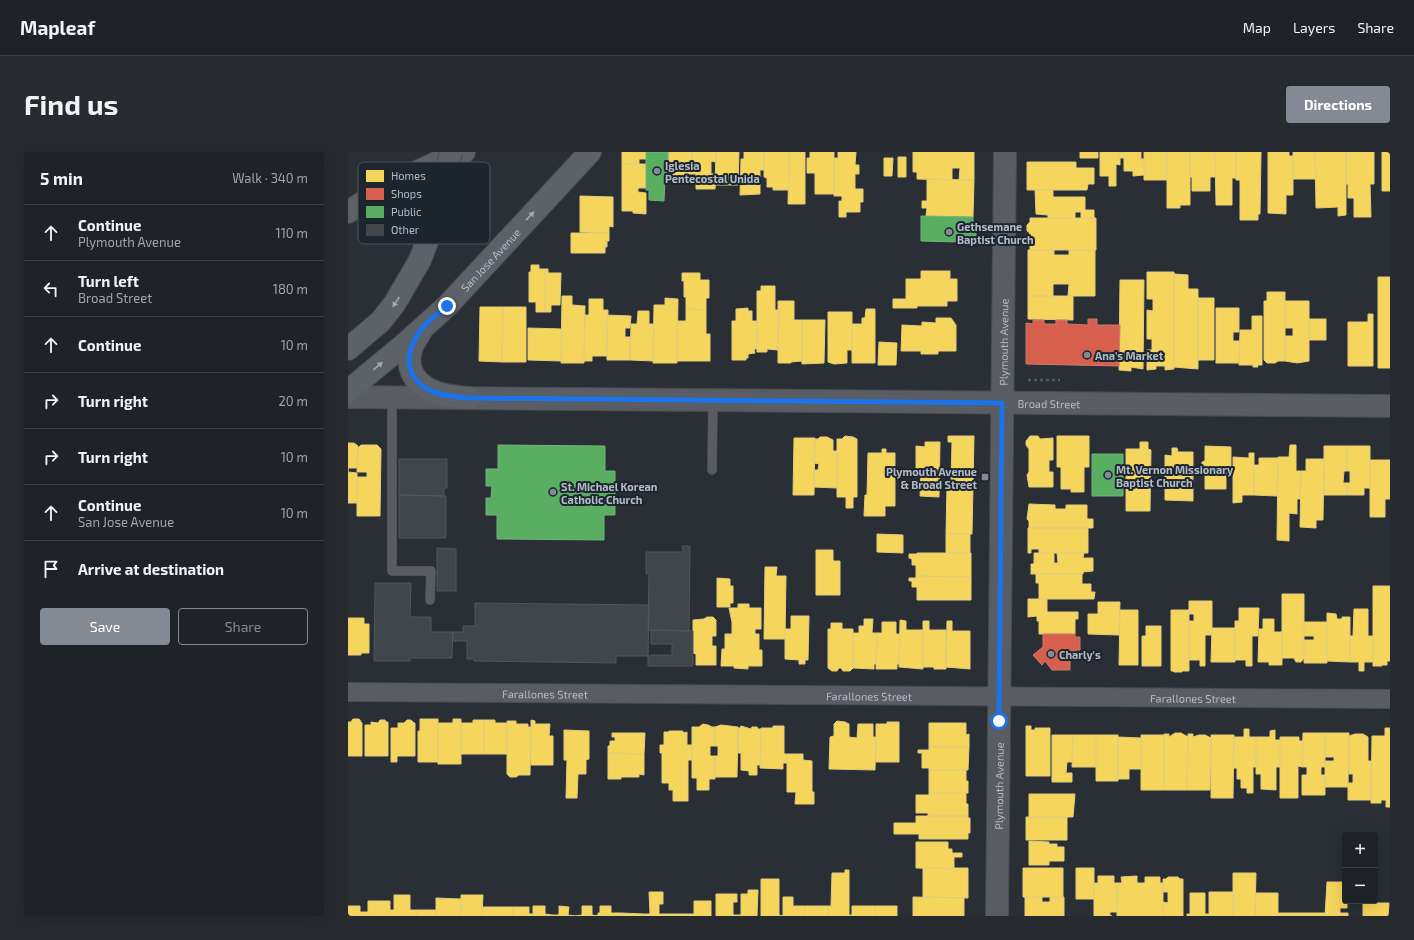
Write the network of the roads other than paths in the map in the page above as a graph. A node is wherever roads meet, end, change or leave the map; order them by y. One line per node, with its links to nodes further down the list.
1 (451, 152): 6 (main road, one-way to 6, bridge)
2 (464, 152): 5 (highway)
3 (590, 152): 11 (main road, San Jose Avenue, one-way to 3)
4 (1004, 152): 19 (street, Plymouth Avenue)
5 (442, 162)
6 (449, 162)
7 (358, 206): 8 (highway)
8 (348, 212)
9 (426, 244): 10 (main road, one-way to 10, bridge)
10 (381, 321): 12 (main road); 13 (main road)
11 (425, 326): 14 (main road, San Jose Avenue, one-way to 11); 17 (main road)
12 (348, 350)
13 (348, 366)
14 (348, 391)
15 (348, 397): 16 (street, Broad Street)
16 (392, 397): 17 (street, Broad Street); 22 (lane)
17 (469, 398): 18 (street, Broad Street)
18 (713, 400): 19 (street, Broad Street); 21 (lane)
19 (1002, 403): 20 (street, Broad Street); 24 (street, Plymouth Avenue)
20 (1390, 406)
21 (712, 470)
22 (430, 600)
23 (348, 692): 24 (street, Farallones Street)
24 (999, 695): 25 (street, Farallones Street); 26 (street, Plymouth Avenue)
25 (1390, 699)
26 (997, 916)

